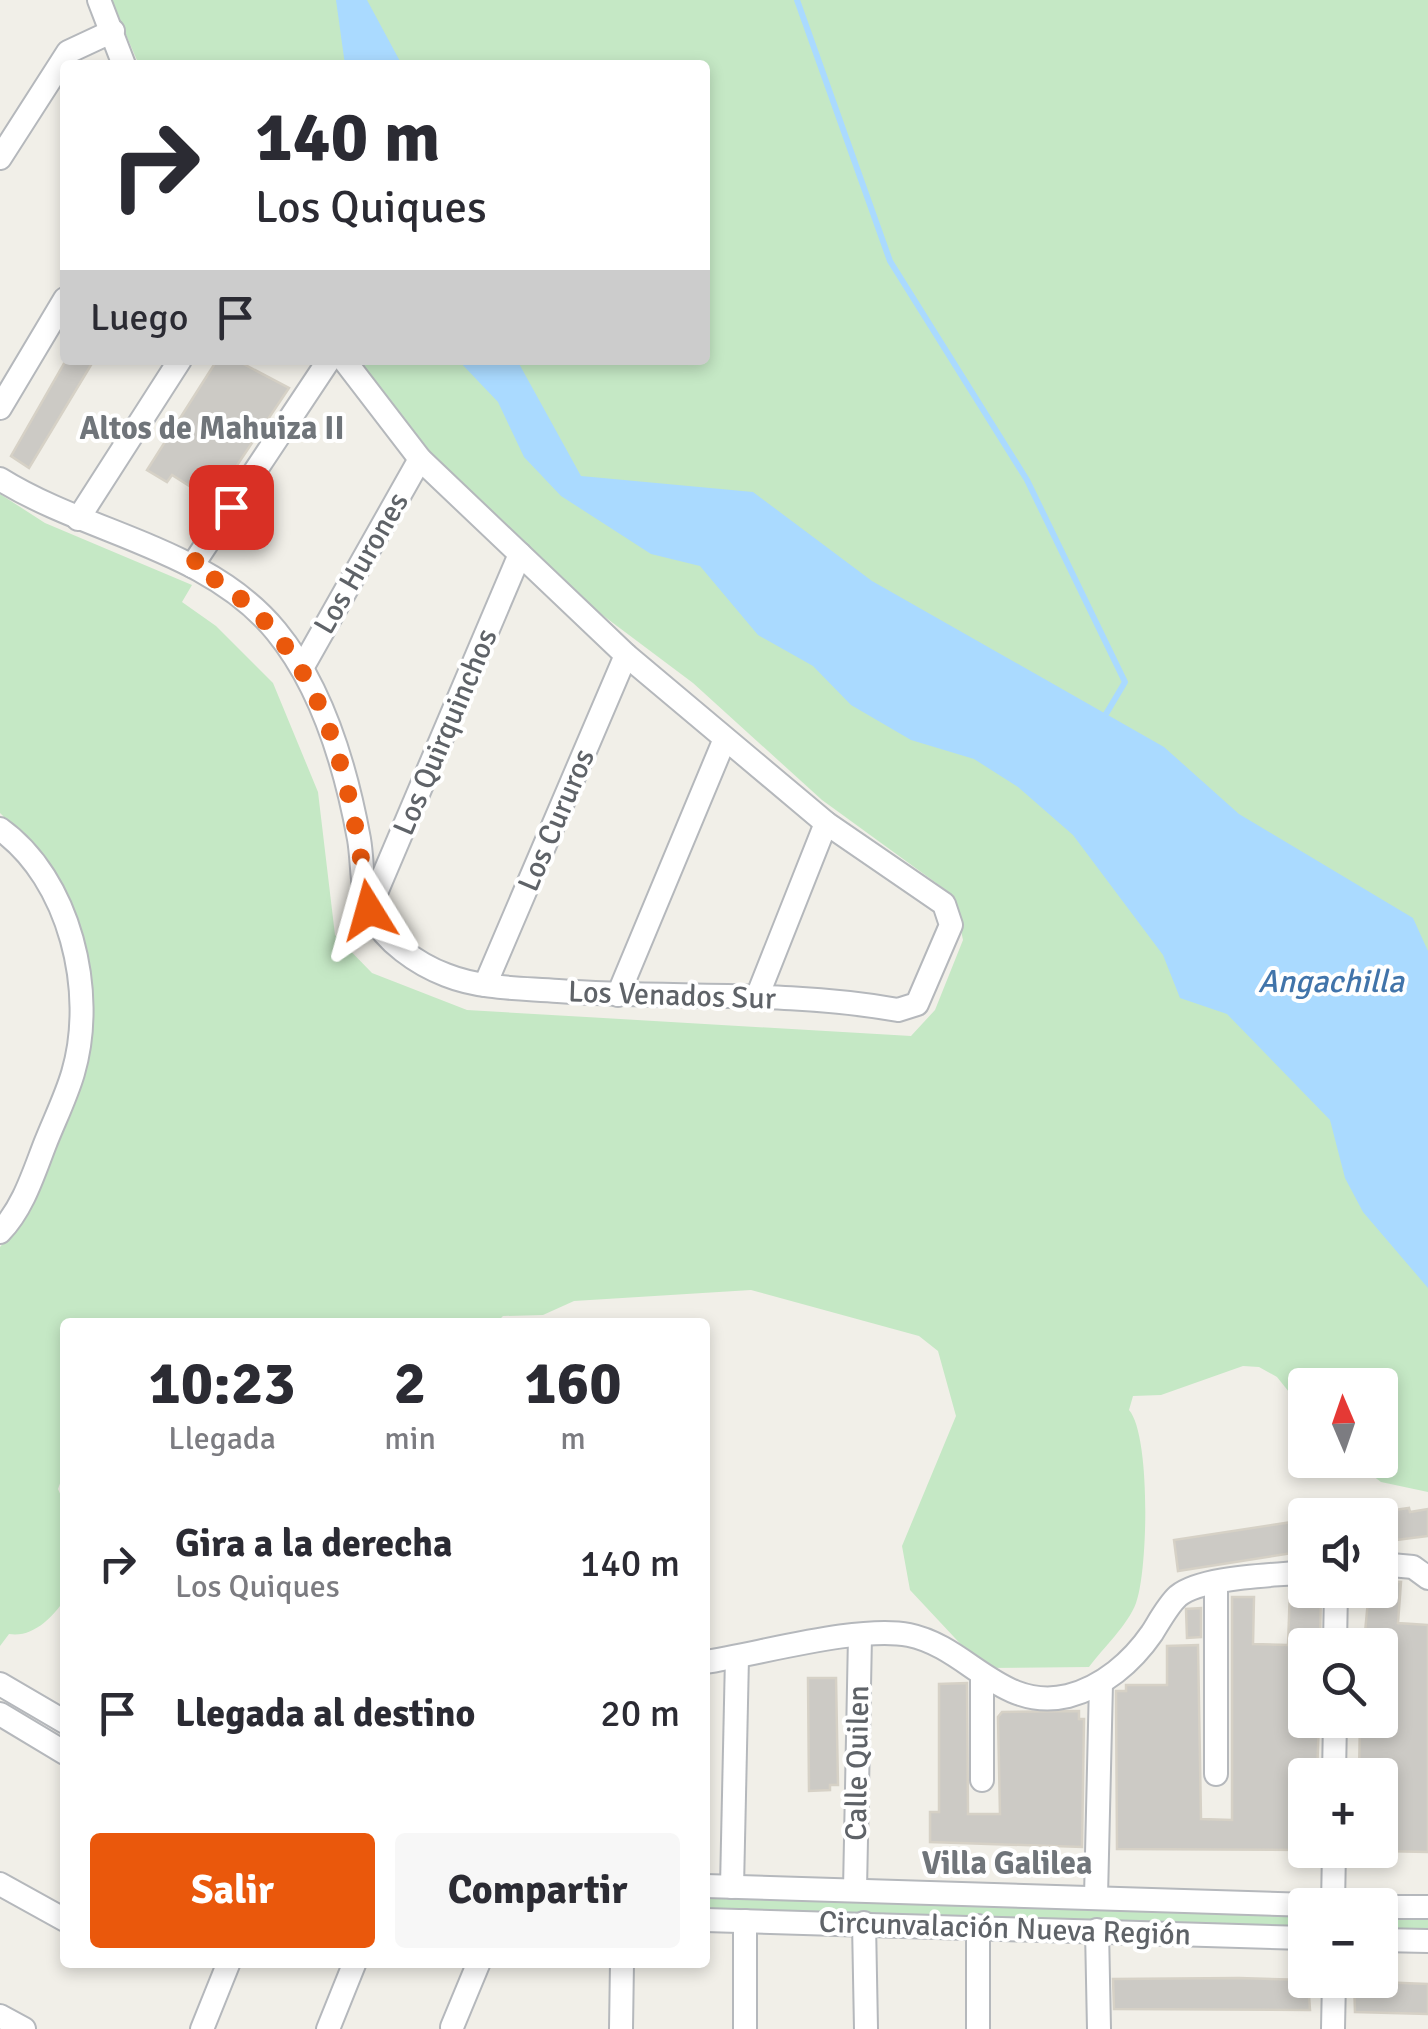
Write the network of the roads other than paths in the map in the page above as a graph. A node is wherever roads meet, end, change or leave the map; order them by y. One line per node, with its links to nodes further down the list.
1 (100, 0): 2 (street)
2 (113, 31): 3 (street); 4 (street)
3 (62, 60)
4 (122, 60)
5 (60, 63): 6 (street)
6 (3, 144)
7 (60, 307): 11 (street)
8 (177, 365): 14 (street)
9 (326, 365): 16 (street)
10 (348, 365): 12 (street, Los Venados Sur)
11 (0, 408)
12 (420, 459): 15 (street, Los Venados Sur); 18 (street, Los Hurones)
13 (0, 479): 14 (street, Los Venados Sur)
14 (78, 519): 16 (street, Los Venados Sur)
15 (520, 554): 17 (street, Los Venados Sur); 22 (street, Los Quirquinchos)
16 (192, 566): 18 (street, Los Venados Sur)
17 (626, 655): 19 (street, Los Venados Sur); 23 (street, Los Cururos)
18 (302, 668): 22 (street, Los Venados Sur)
19 (724, 741): 20 (street, Los Venados Sur); 24 (street)
20 (826, 823): 25 (street); 25 (street, Los Venados Sur)
21 (5, 840): 26 (street)
22 (369, 910): 23 (street, Los Venados Sur)
23 (485, 985): 24 (street, Los Venados Sur)
24 (618, 995): 25 (street, Los Venados Sur)
25 (757, 997)
26 (0, 1232)
27 (1398, 1566): 29 (street)
28 (1288, 1574): 30 (street)
29 (1428, 1578)
30 (1216, 1582): 35 (street); 40 (street)
31 (860, 1636): 32 (street); 34 (street); 45 (street, Calle Quilen)
32 (738, 1657): 33 (street); 44 (street)
33 (710, 1661)
34 (982, 1677): 35 (street); 41 (street)
35 (1101, 1683): 46 (street)
36 (8, 1689): 37 (street); 38 (street)
37 (1, 1715): 39 (street)
38 (60, 1719)
39 (60, 1749)
40 (1216, 1774)
41 (982, 1780)
42 (0, 1884): 50 (street)
43 (710, 1886): 44 (street, Circunvalación Nueva Región)
44 (732, 1887): 45 (street, Circunvalación Nueva Región)
45 (855, 1890): 46 (street, Circunvalación Nueva Región)
46 (1096, 1897): 47 (street, Circunvalación Nueva Región)
47 (1288, 1904)
48 (1398, 1907): 49 (street)
49 (1428, 1908)
50 (60, 1917)
51 (710, 1920): 52 (street, Circunvalación Nueva Región)
52 (745, 1921): 53 (street, Circunvalación Nueva Región); 70 (street)
53 (864, 1923): 54 (street, Circunvalación Nueva Región); 71 (street)
54 (978, 1926): 55 (street, Circunvalación Nueva Región); 72 (street)
55 (1098, 1930): 56 (street, Circunvalación Nueva Región); 73 (street)
56 (1288, 1937)
57 (1398, 1941): 58 (street)
58 (1428, 1942)
59 (227, 1968): 67 (street)
60 (353, 1968): 68 (street)
61 (477, 1968): 65 (street)
62 (622, 1968): 69 (street)
63 (1334, 1998): 74 (street)
64 (0, 2016): 66 (street)
65 (452, 2027)
66 (24, 2029)
67 (202, 2029)
68 (328, 2029)
69 (621, 2029)
70 (745, 2029)
71 (866, 2029)
72 (978, 2029)
73 (1099, 2029)
74 (1334, 2029)

